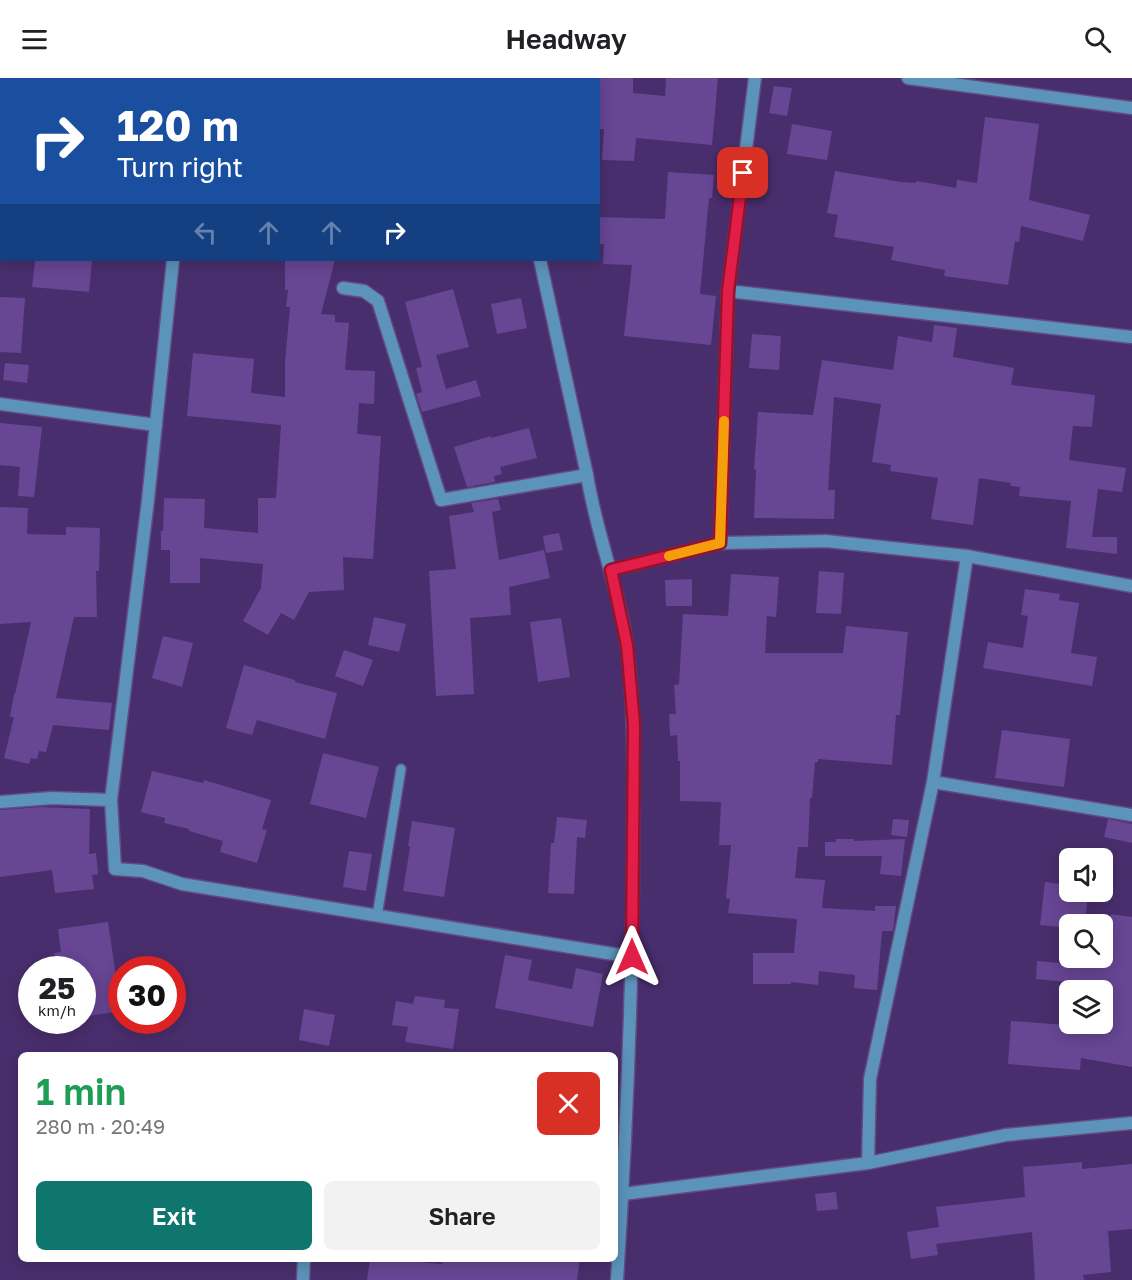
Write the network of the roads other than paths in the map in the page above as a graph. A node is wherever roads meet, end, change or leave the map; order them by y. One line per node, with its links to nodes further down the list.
1 (755, 78): 7 (street)
2 (908, 78): 3 (street)
3 (1132, 108)
4 (173, 261): 10 (street)
5 (540, 261): 11 (street)
6 (343, 288): 11 (street)
7 (728, 291): 8 (street); 12 (street)
8 (1132, 337)
9 (0, 404): 10 (street)
10 (156, 424): 18 (street)
11 (587, 475): 14 (street)
12 (720, 543): 13 (street); 14 (street)
13 (967, 556): 15 (street); 17 (street)
14 (611, 570): 22 (street)
15 (1132, 586)
16 (401, 769): 21 (lane)
17 (933, 782): 20 (street); 24 (street)
18 (111, 800): 19 (street); 21 (street)
19 (0, 802)
20 (1132, 815)
21 (377, 916): 22 (street)
22 (632, 957): 25 (street)
23 (1132, 1123): 24 (street)
24 (868, 1163): 25 (street)
25 (622, 1194): 28 (street)
26 (304, 1262): 27 (street)
27 (303, 1280)
28 (617, 1280)

